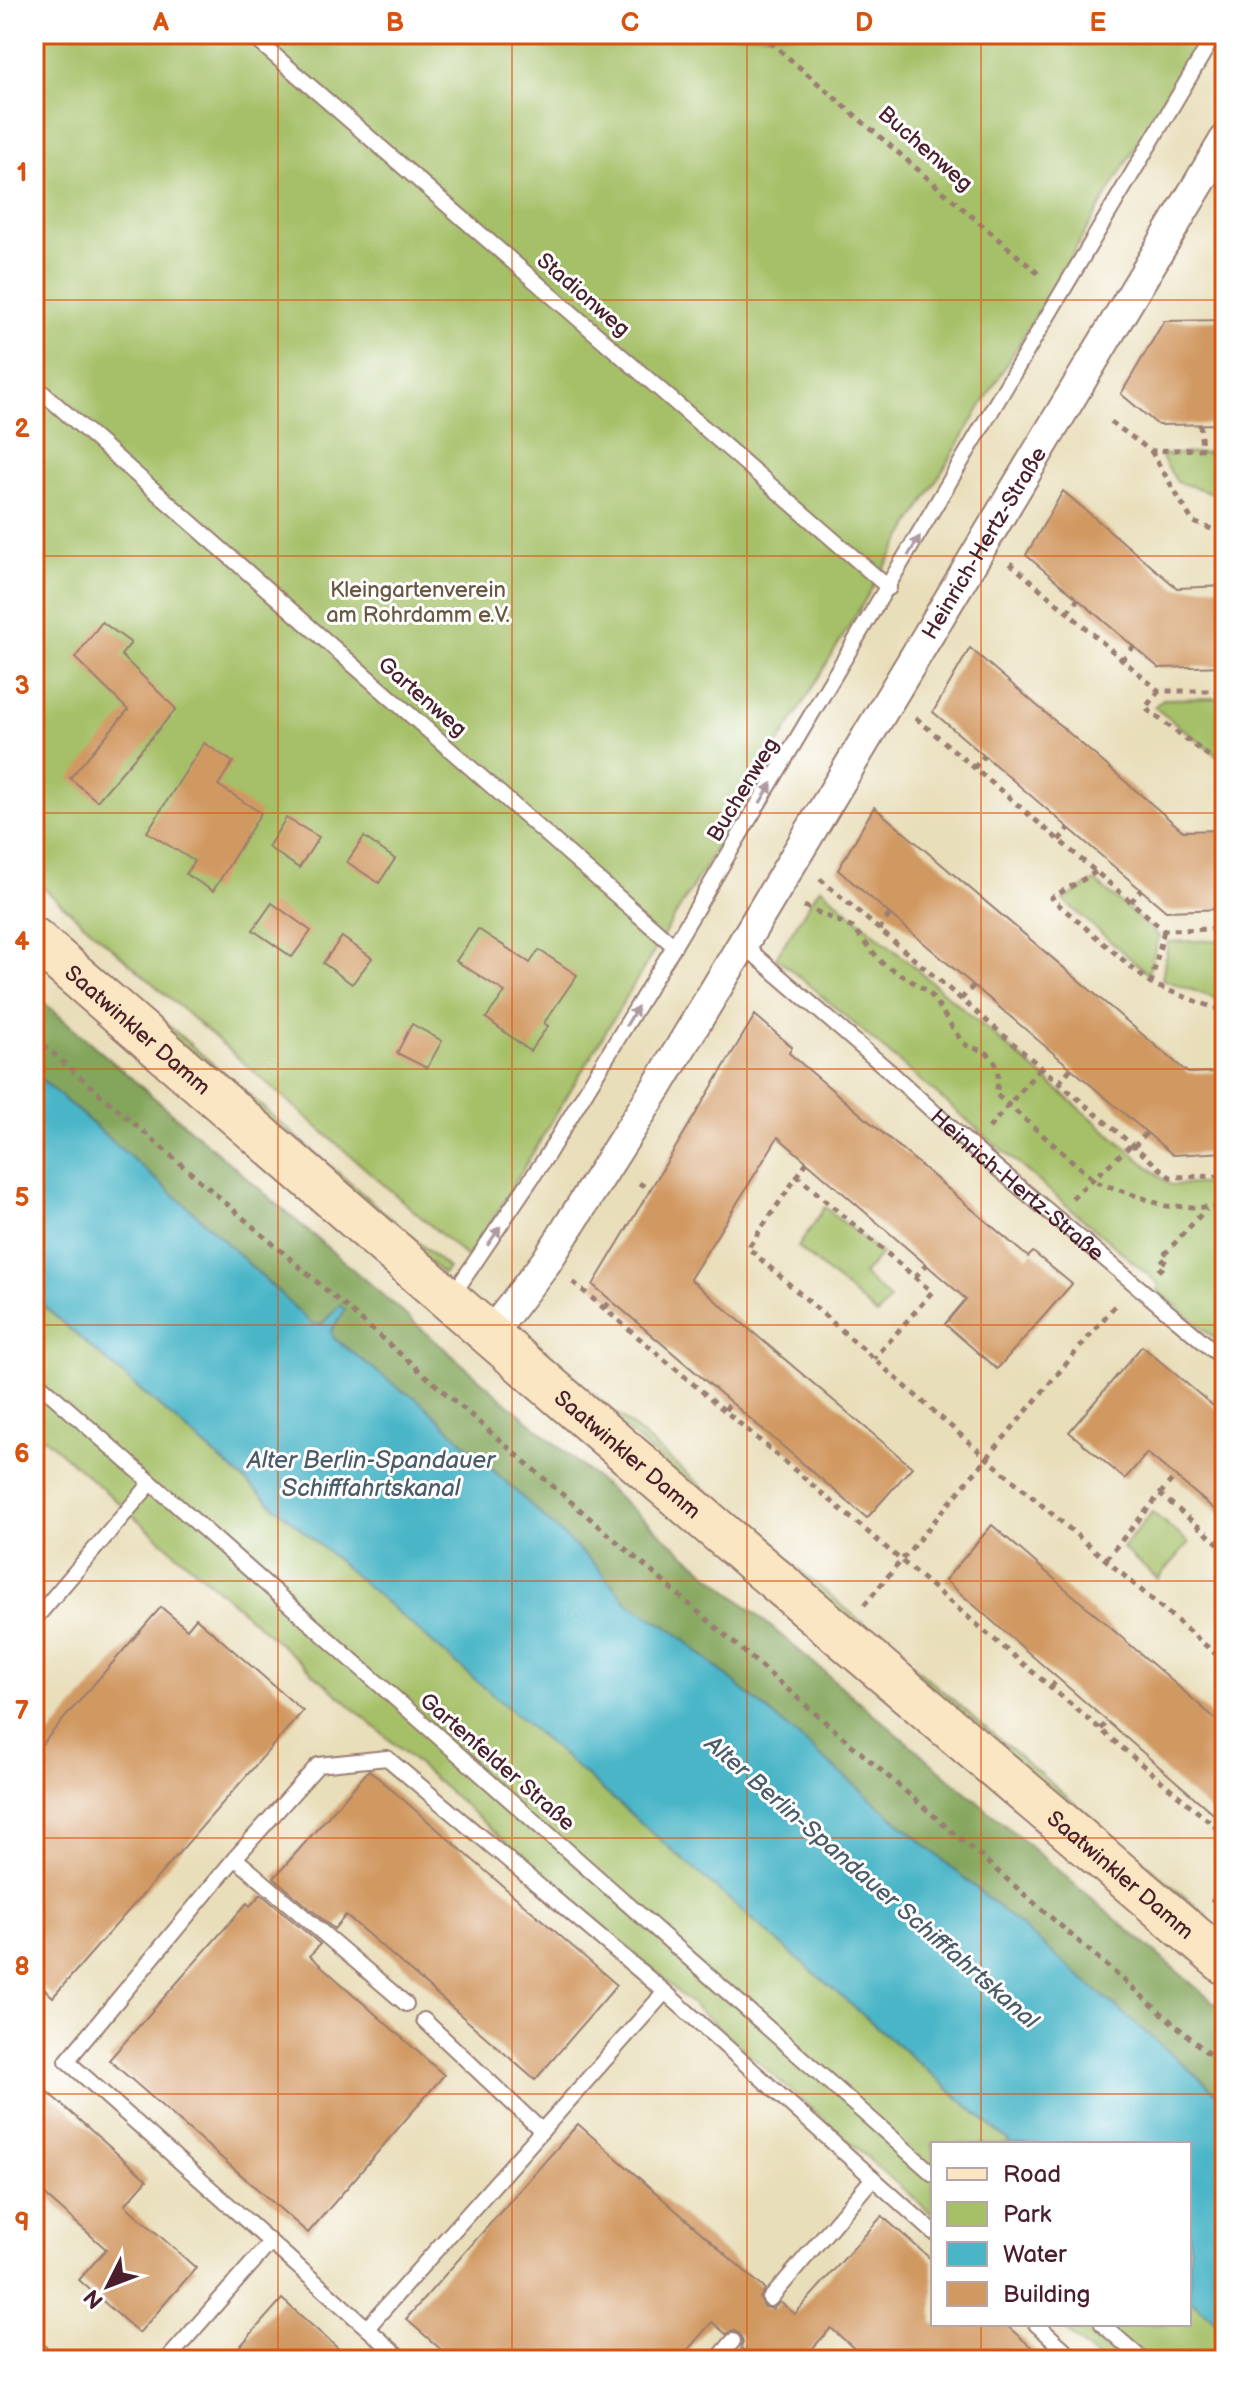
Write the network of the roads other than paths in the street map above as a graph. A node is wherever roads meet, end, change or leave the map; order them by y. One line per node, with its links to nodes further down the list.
1 (250, 34): 5 (lane, Stadionweg)
2 (1215, 34): 5 (lane, Buchenweg, one-way to 2)
3 (1225, 140): 7 (street, Heinrich-Hertz-Straße)
4 (34, 385): 8 (lane, Gartenweg)
5 (889, 588): 8 (lane, Buchenweg, one-way to 5)
6 (34, 939): 9 (main road, Saatwinkler Damm)
7 (742, 944): 10 (street, Heinrich-Hertz-Straße); 11 (lane, Heinrich-Hertz-Straße)
8 (674, 946): 9 (lane, Buchenweg, one-way to 8)
9 (449, 1299): 10 (main road, Saatwinkler Damm)
10 (490, 1335): 16 (main road, Saatwinkler Damm)
11 (1225, 1360)
12 (34, 1379): 13 (lane, Gartenfelder Straße)
13 (151, 1483): 14 (lane); 21 (lane, Gartenfelder Straße)
14 (34, 1620)
15 (235, 1858): 17 (lane); 18 (lane); 24 (lane)
16 (1225, 1963)
17 (665, 1992): 20 (lane); 22 (lane)
18 (406, 2004)
19 (424, 2020): 20 (lane)
20 (542, 2131): 28 (lane)
21 (931, 2172)
22 (873, 2178): 23 (lane); 25 (lane)
23 (931, 2230)
24 (270, 2243): 28 (lane); 32 (lane)
25 (770, 2299)
26 (1038, 2326): 35 (lane)
27 (1104, 2326): 36 (lane)
28 (367, 2328): 33 (lane)
29 (733, 2341): 34 (lane)
30 (34, 2347): 31 (lane)
31 (49, 2360)
32 (167, 2360)
33 (403, 2360)
34 (717, 2360)
35 (1076, 2360)
36 (1143, 2360)

